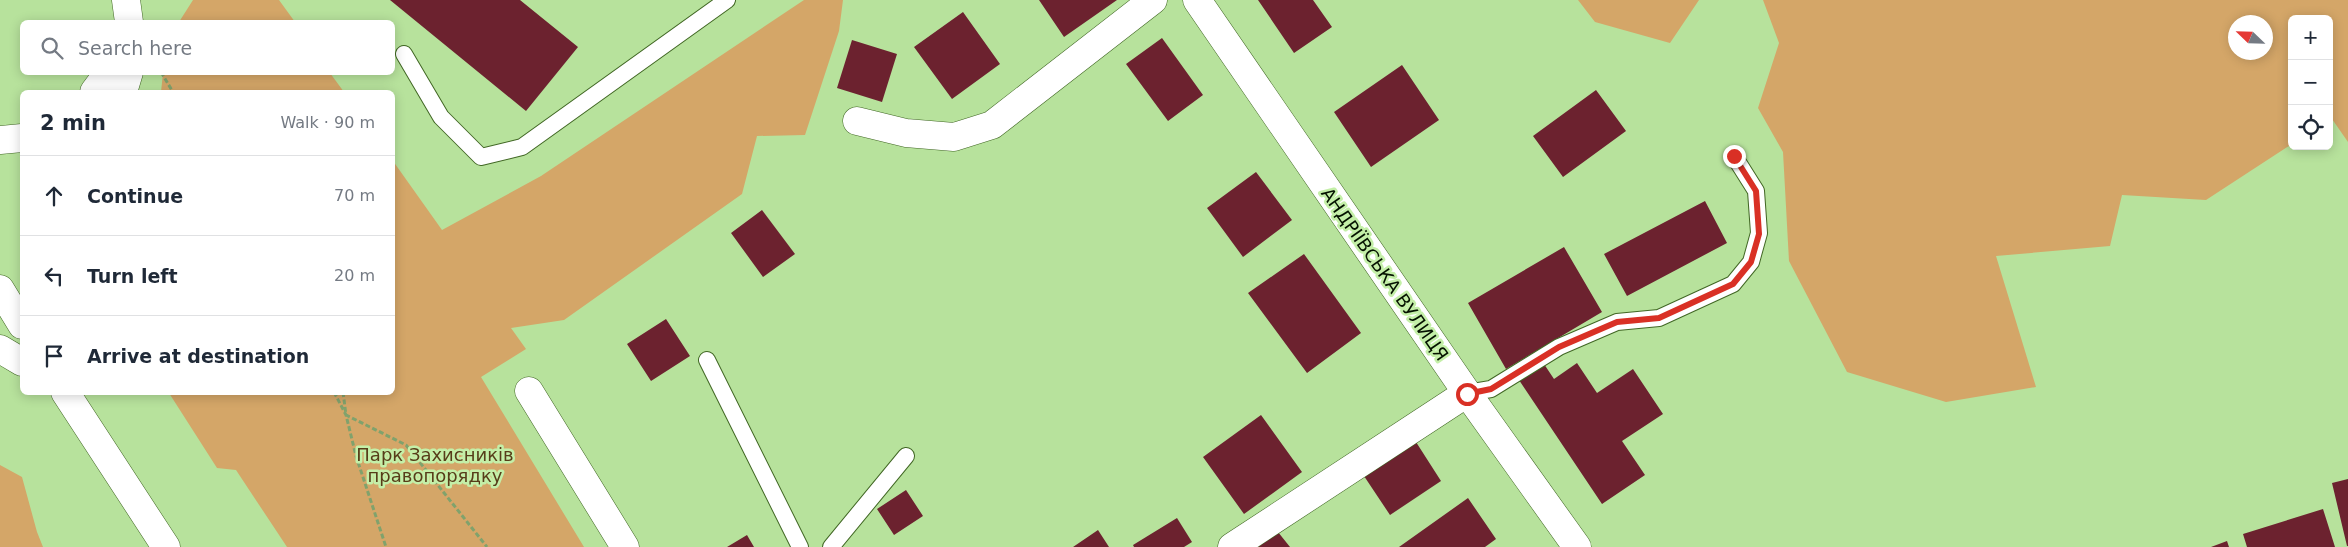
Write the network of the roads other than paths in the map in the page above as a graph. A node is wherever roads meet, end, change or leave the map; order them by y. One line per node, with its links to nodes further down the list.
1 (727, 0): 4 (lane)
2 (1153, 0): 9 (street)
3 (1197, 0): 19 (street, АНДРІЇВСЬКА ВУЛИЦЯ)
4 (404, 54)
5 (107, 75): 7 (street)
6 (128, 75): 8 (street)
7 (96, 90)
8 (124, 90)
9 (857, 121)
10 (20, 138): 11 (street)
11 (0, 140)
12 (1734, 156): 19 (lane)
13 (0, 290): 14 (street)
14 (20, 322)
15 (0, 349): 17 (street)
16 (707, 360): 24 (lane)
17 (20, 361)
18 (529, 391): 23 (street)
19 (1467, 394): 26 (street); 27 (street, АНДРІЇВСЬКА ВУЛИЦЯ)
20 (67, 395): 22 (street)
21 (906, 456): 25 (lane)
22 (166, 547)
23 (625, 547)
24 (800, 547)
25 (831, 547)
26 (1232, 547)
27 (1577, 547)

